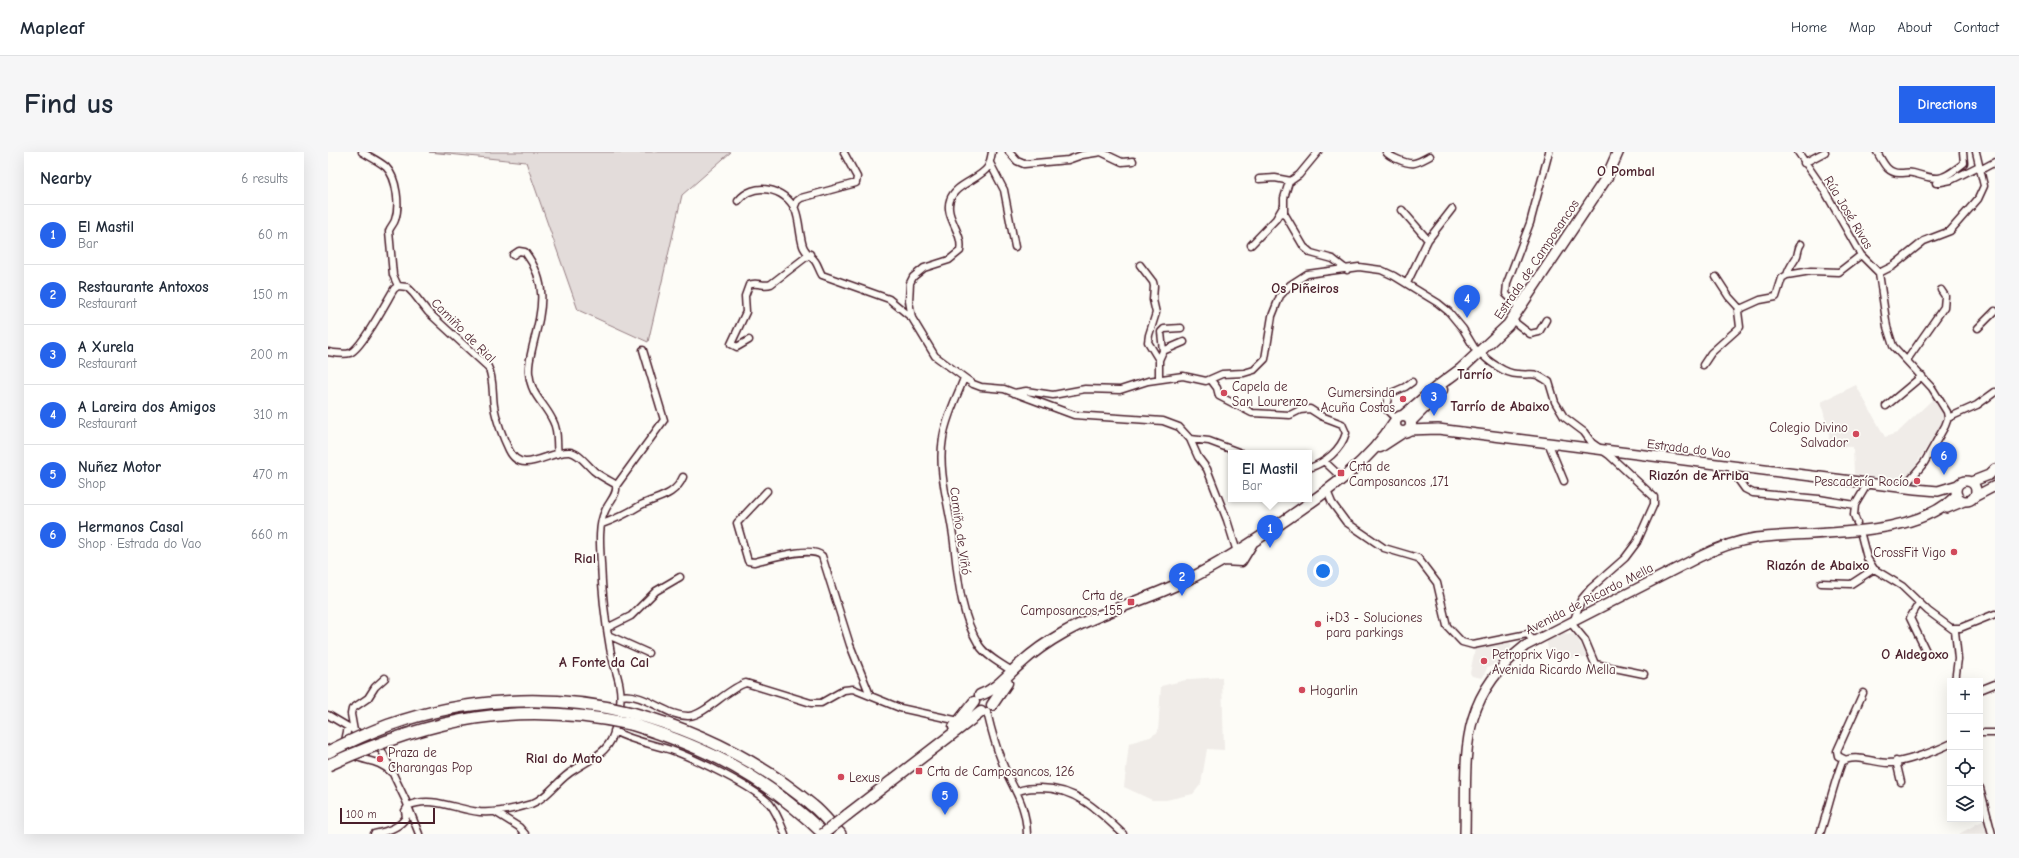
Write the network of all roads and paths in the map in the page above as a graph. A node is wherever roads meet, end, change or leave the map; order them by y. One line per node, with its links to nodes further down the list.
1 (362, 152): 41 (street)
2 (992, 152): 16 (street)
3 (1009, 152): 15 (street)
4 (1318, 152): 21 (street)
5 (1386, 152): 14 (street)
6 (1549, 152): 43 (street)
7 (1618, 152): 43 (main road, Estrada de Camposancos)
8 (1798, 152): 17 (street, Rúa José Rivas)
9 (1825, 152): 17 (street)
10 (1877, 152): 11 (street)
11 (1963, 152)
12 (1976, 152): 19 (street)
13 (844, 153): 25 (street)
14 (1430, 156)
15 (1133, 161)
16 (990, 162): 31 (street); 46 (street)
17 (1804, 162): 34 (street, Rúa José Rivas)
18 (1995, 162): 19 (street)
19 (1980, 168): 22 (street); 37 (street)
20 (1259, 179): 21 (street)
21 (1291, 181): 24 (street)
22 (1936, 183)
23 (738, 201): 25 (street)
24 (1283, 207): 30 (street); 36 (street)
25 (794, 208): 32 (street)
26 (1452, 209): 28 (street)
27 (1402, 210): 28 (street)
28 (1428, 240): 40 (street)
29 (1801, 244): 38 (street)
30 (1251, 245)
31 (1015, 247)
32 (810, 254): 46 (street); 51 (street)
33 (513, 255): 78 (street)
34 (1862, 255): 37 (street, Rúa José Rivas); 38 (street)
35 (1140, 265): 57 (street)
36 (1347, 270): 40 (street); 64 (street)
37 (1879, 273): 58 (street)
38 (1787, 275): 44 (street)
39 (1716, 277): 44 (street)
40 (1407, 283): 56 (street)
41 (398, 286): 55 (street); 78 (street, Camiño de Rial)
42 (1941, 290): 58 (street)
43 (1520, 308): 47 (main road, Estrada de Camposancos)
44 (1740, 309): 59 (street)
45 (1995, 311): 50 (street)
46 (912, 318): 62 (street)
47 (1512, 320): 48 (street); 56 (main road, Estrada de Camposancos)
48 (1546, 320)
49 (1181, 328): 54 (street)
50 (1978, 328)
51 (749, 340)
52 (1184, 342): 54 (street)
53 (643, 350): 89 (street)
54 (1163, 351): 57 (street)
55 (328, 352)
56 (1479, 353): 60 (main road, Estrada de Camposancos); 77 (street)
57 (1159, 360): 63 (street)
58 (1907, 360): 61 (street)
59 (1703, 365)
60 (1461, 369): 69 (main road, Estrada de Camposancos); 71 (main road, Estrada de Camposancos)
61 (1922, 376): 68 (street); 70 (street)
62 (964, 378): 67 (street); 119 (street, Camiño de Viñó)
63 (1159, 379): 64 (street); 67 (street)
64 (1211, 380): 79 (street)
65 (1412, 382): 71 (street)
66 (1995, 392): 70 (street)
67 (1012, 393): 74 (street)
68 (1886, 406)
69 (1422, 412): 71 (main road, Estrada de Camposancos); 72 (main road)
70 (1948, 418): 90 (street)
71 (1404, 423): 72 (main road, Estrada do Vao); 73 (main road, Estrada do Vao); 84 (main road, Estrada de Camposancos)
72 (1422, 424): 73 (main road, Estrada do Vao)
73 (1438, 429): 75 (main road, Estrada do Vao)
74 (1190, 439): 76 (street); 106 (street)
75 (1551, 443): 77 (main road, Estrada do Vao); 85 (street)
76 (1232, 450)
77 (1602, 450): 80 (main road, Estrada do Vao); 112 (street)
78 (558, 454): 89 (street, Camiño de Rial)
79 (1325, 462): 81 (street); 84 (street)
80 (1733, 466): 86 (main road, Estrada do Vao); 99 (street)
81 (1312, 467)
82 (1992, 472): 91 (main road)
83 (683, 477): 101 (street)
84 (1342, 478): 93 (main road, Estrada de Camposancos)
85 (1564, 481)
86 (1868, 483): 90 (main road, Estrada do Vao); 99 (street)
87 (1958, 485): 91 (main road, Estrada do Vao); 94 (main road, Estrada do Vao); 95 (main road)
88 (1995, 485): 91 (main road); 91 (main road)
89 (616, 486): 101 (street)
90 (1906, 488): 94 (main road, Estrada do Vao)
91 (1975, 489): 95 (main road)
92 (767, 491): 126 (street)
93 (1327, 491): 96 (main road, Estrada de Camposancos); 115 (street)
94 (1941, 492): 95 (main road, Estrada do Vao); 98 (main road)
95 (1960, 498): 98 (main road, Avenida de Ricardo Mella); 104 (main road, Avenida de Ricardo Mella)
96 (1312, 501)
97 (1311, 502): 106 (main road, Estrada de Camposancos)
98 (1948, 503): 102 (main road, Avenida de Ricardo Mella)
99 (1855, 505): 100 (street)
100 (1857, 523)
101 (602, 524): 114 (street)
102 (1900, 524): 103 (main road, Avenida de Ricardo Mella); 104 (main road)
103 (1828, 532): 104 (main road); 105 (main road, Avenida de Ricardo Mella)
104 (1863, 534): 105 (main road, Avenida de Ricardo Mella); 107 (street)
105 (1791, 536): 112 (main road, Avenida de Ricardo Mella)
106 (1239, 556): 118 (main road)
107 (1874, 568): 109 (street); 110 (street)
108 (680, 577): 114 (street)
109 (1821, 583)
110 (1919, 602): 113 (street); 116 (street)
111 (1995, 614): 113 (street)
112 (1572, 621): 115 (main road, Avenida de Ricardo Mella); 120 (street)
113 (1953, 628): 122 (street)
114 (607, 632): 117 (street); 127 (street)
115 (1533, 640): 149 (main road, Avenida de Ricardo Mella)
116 (1926, 651)
117 (648, 653)
118 (1034, 654): 119 (main road); 130 (main road)
119 (1012, 671): 128 (main road)
120 (1644, 674)
121 (385, 678): 135 (street)
122 (1955, 678)
123 (1995, 684): 124 (street)
124 (1983, 689)
125 (1863, 693): 141 (street)
126 (870, 695): 127 (street); 133 (street)
127 (621, 696): 129 (street)
128 (977, 699): 130 (main road); 130 (main road); 133 (main road)
129 (620, 704)
130 (986, 709): 139 (main road); 146 (street)
131 (328, 715): 134 (street)
132 (632, 719): 140 (highway, bridge); 143 (highway, bridge); 155 (highway); 156 (highway)
133 (957, 720): 139 (main road)
134 (348, 727): 135 (street); 144 (street)
135 (354, 731): 144 (street)
136 (1983, 733): 137 (street)
137 (1995, 733)
138 (1947, 745): 142 (street)
139 (933, 749): 155 (main road, bridge)
140 (328, 752)
141 (1846, 760): 142 (street); 161 (street)
142 (1896, 762): 145 (street)
143 (328, 765)
144 (395, 777): 148 (street)
145 (1902, 782)
146 (1016, 792): 157 (street); 158 (street)
147 (1983, 800): 162 (street)
148 (408, 806): 150 (street); 151 (street); 152 (street)
149 (1465, 807): 159 (main road, Avenida de Ricardo Mella); 160 (main road, Avenida de Ricardo Mella)
150 (495, 812): 153 (street); 154 (street)
151 (374, 834)
152 (419, 834)
153 (524, 834)
154 (785, 834)
155 (824, 834)
156 (840, 834)
157 (1027, 834)
158 (1123, 834)
159 (1460, 834)
160 (1465, 834)
161 (1820, 834)
162 (1992, 834)

